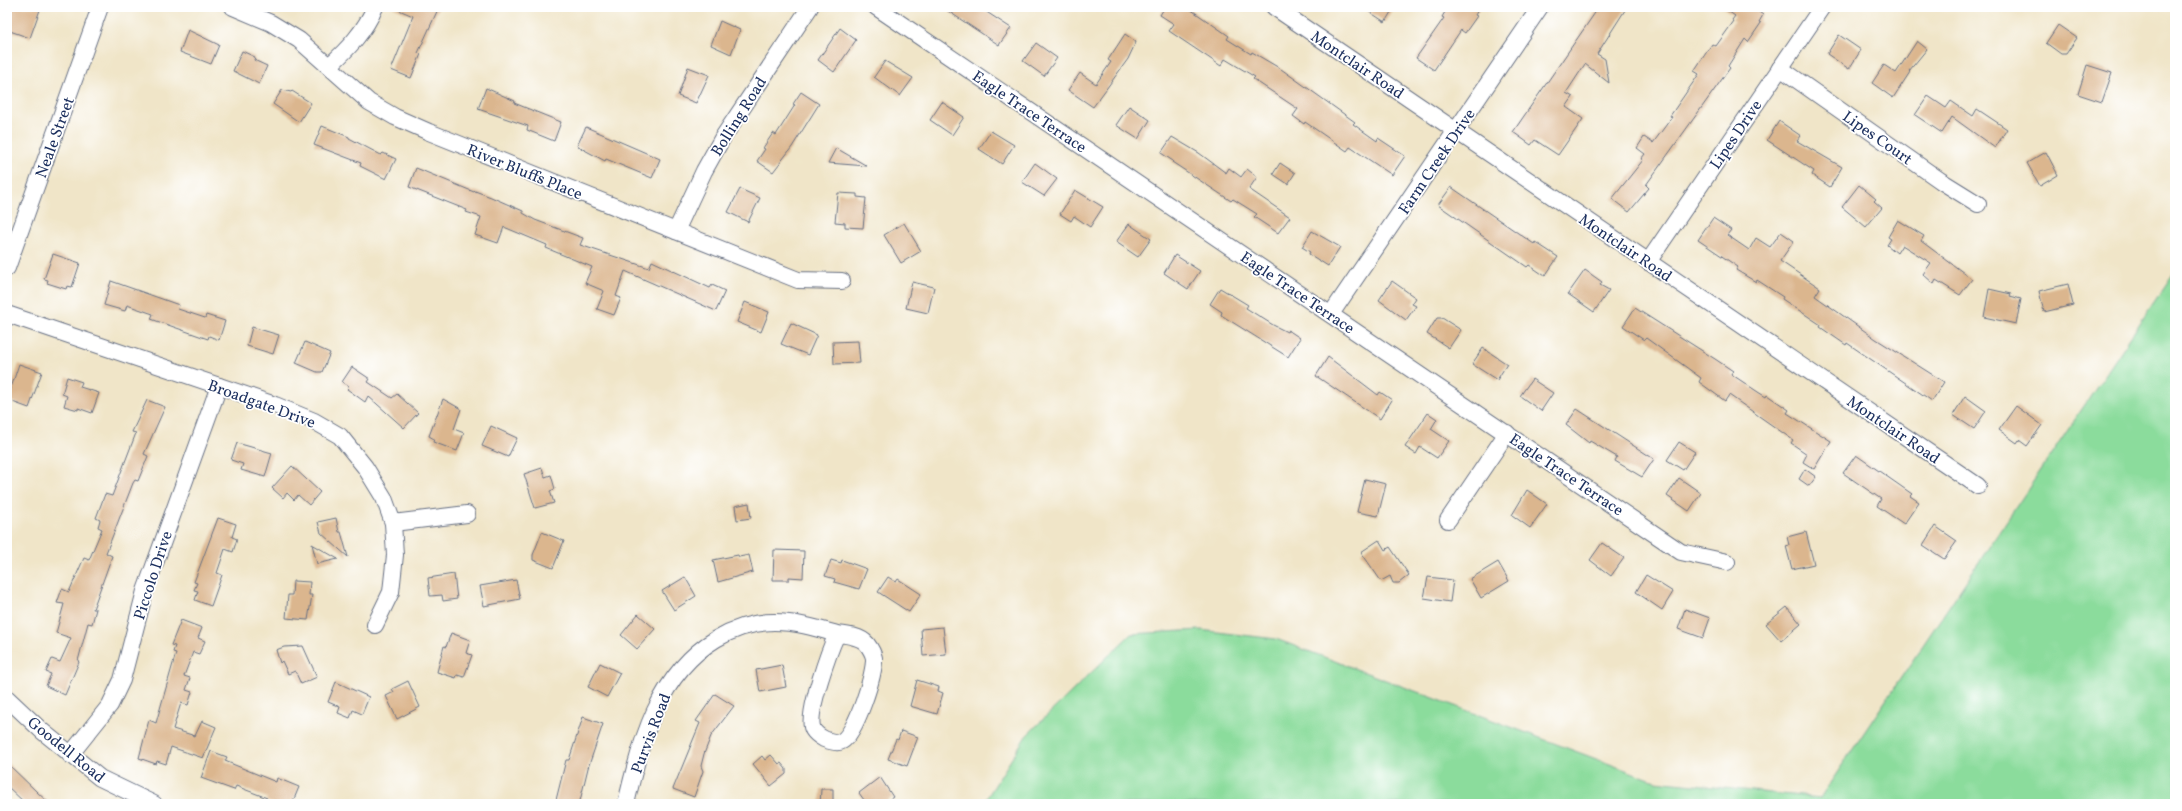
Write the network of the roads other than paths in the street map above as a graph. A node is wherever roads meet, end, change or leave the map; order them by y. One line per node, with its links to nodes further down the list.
1 (100, 7): 15 (street, Neale Street)
2 (233, 7): 9 (street, River Bluffs Place)
3 (375, 7): 9 (street)
4 (810, 7): 13 (street, Bolling Road)
5 (876, 7): 18 (street, Eagle Trace Terrace)
6 (1274, 7): 11 (street, Montclair Road)
7 (1540, 7): 11 (street, Farm Creek Drive)
8 (1822, 7): 10 (street, Lipes Drive)
9 (329, 66): 13 (street, River Bluffs Place)
10 (1780, 68): 12 (street, Lipes Court); 14 (street, Lipes Drive)
11 (1456, 131): 14 (street, Montclair Road); 18 (street, Farm Creek Drive)
12 (1978, 204)
13 (676, 231): 16 (street, River Bluffs Place)
14 (1648, 262): 21 (street, Montclair Road)
15 (7, 268)
16 (842, 281)
17 (7, 314): 19 (street, Broadgate Drive)
18 (1331, 314): 20 (street, Eagle Trace Terrace)
19 (219, 386): 24 (street, Broadgate Drive); 29 (street, Piccolo Drive)
20 (1507, 433): 23 (street); 25 (street, Eagle Trace Terrace)
21 (1978, 486)
22 (467, 514): 24 (street)
23 (1448, 520)
24 (393, 523): 26 (street, Broadgate Drive)
25 (1727, 562)
26 (375, 626)
27 (837, 634): 27 (street, Purvis Road); 31 (street, Purvis Road)
28 (7, 698): 29 (street, Goodell Road)
29 (70, 755): 30 (street, Goodell Road)
30 (154, 804)
31 (626, 804)

